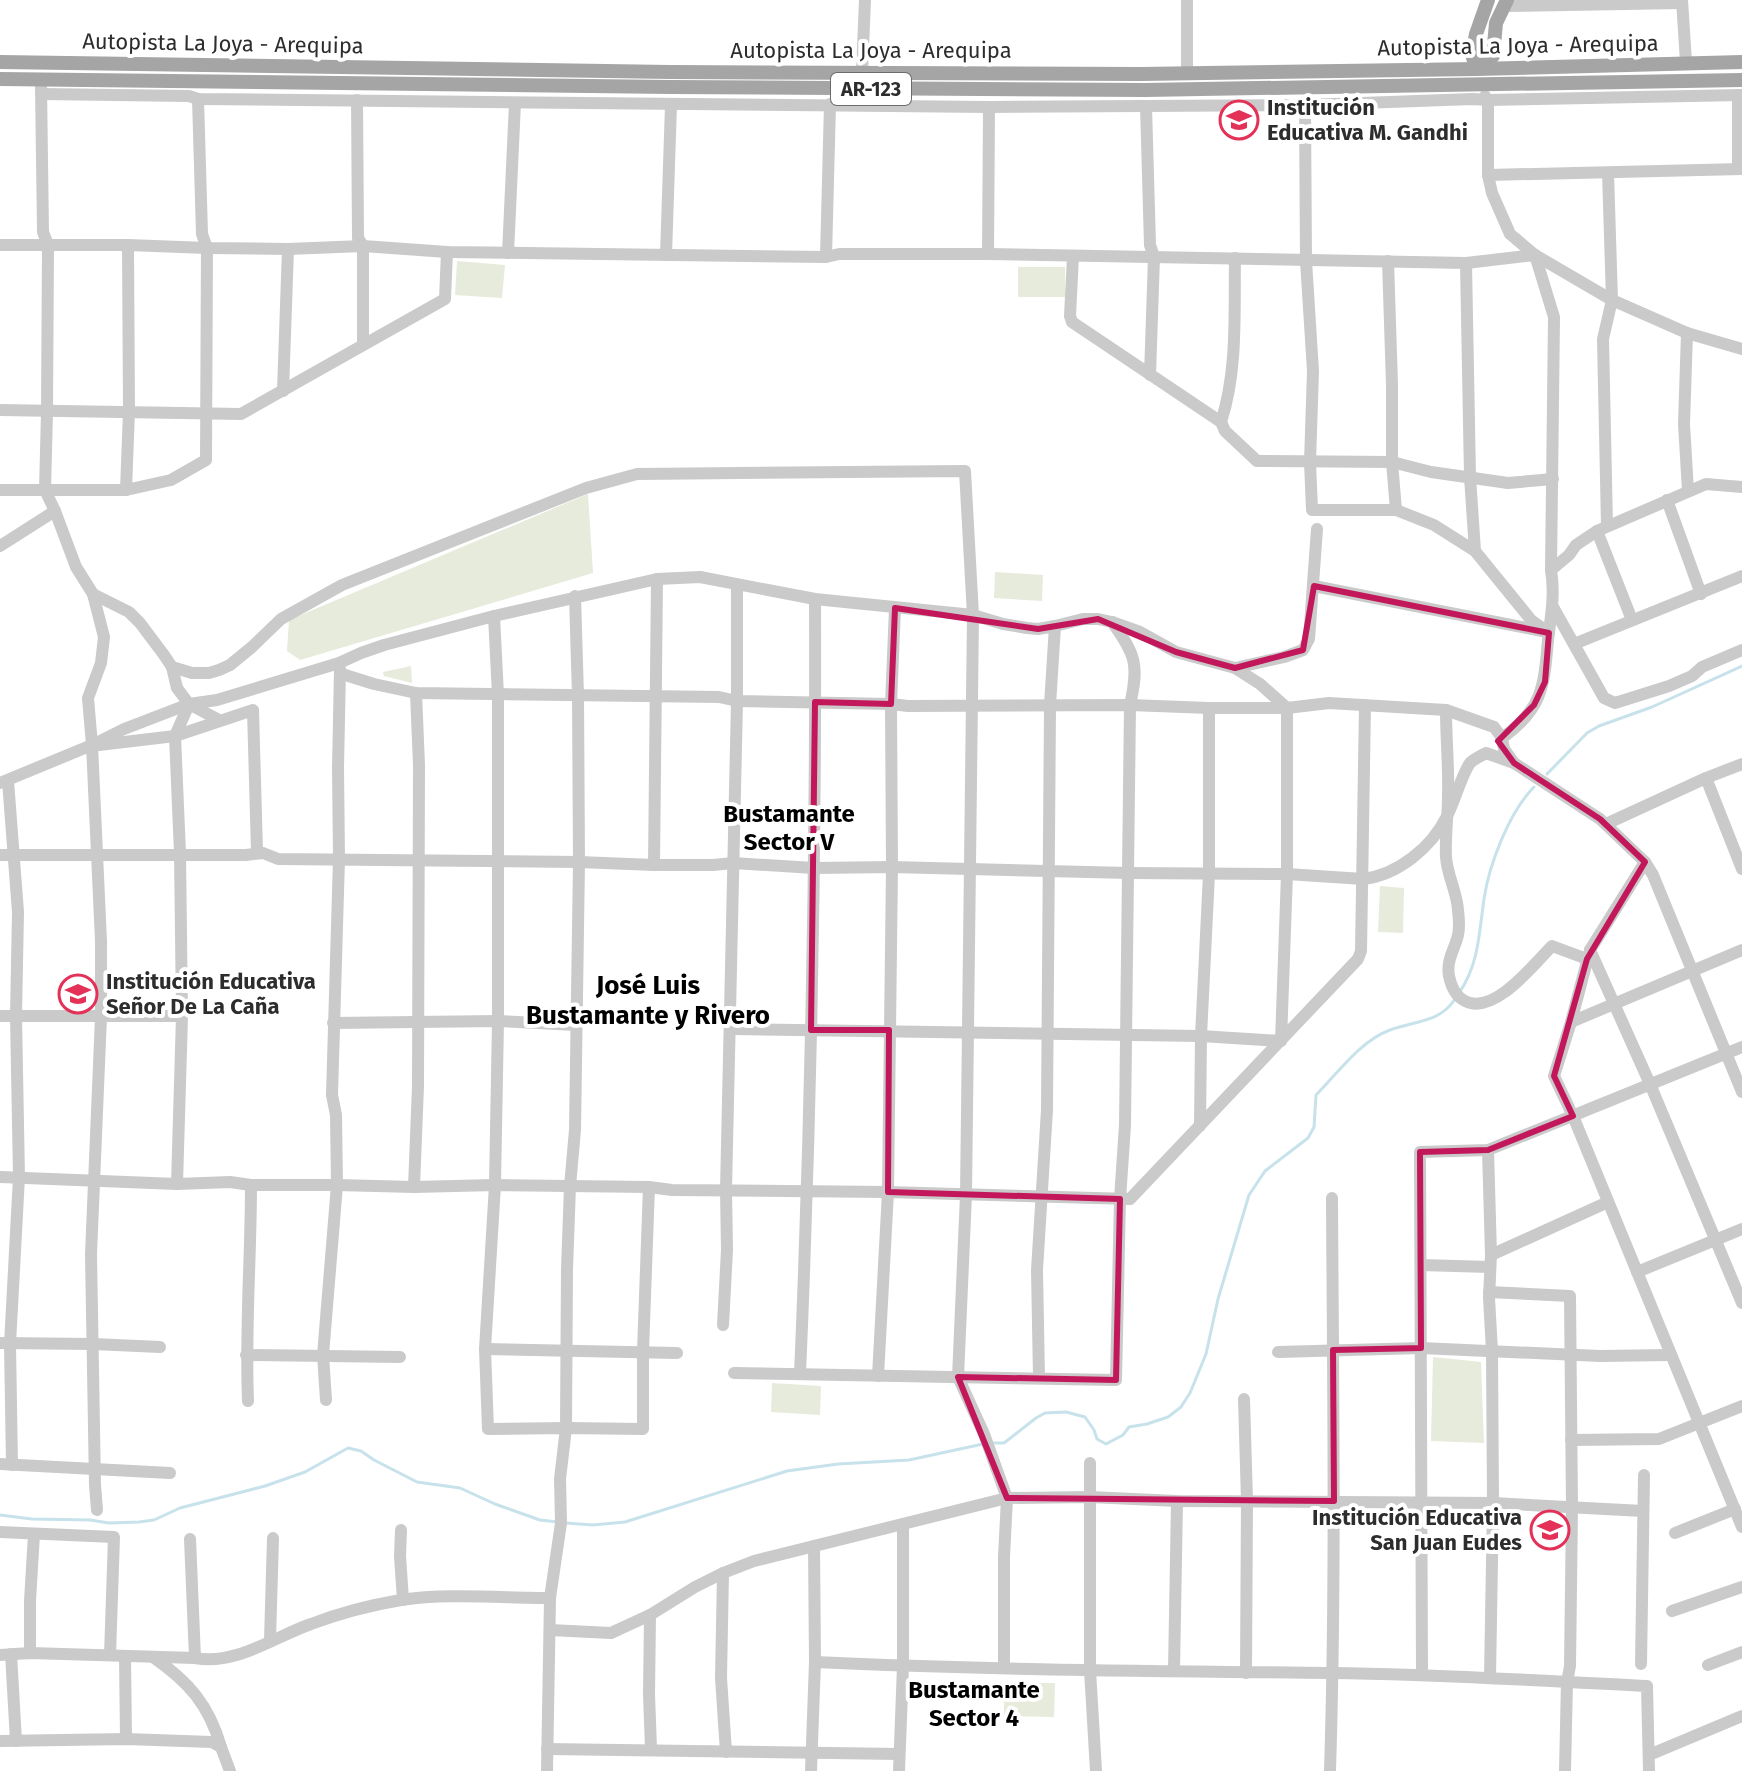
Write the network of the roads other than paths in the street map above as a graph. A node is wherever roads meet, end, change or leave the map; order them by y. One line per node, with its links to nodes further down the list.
1 (865, 0): 9 (street)
2 (1187, 0): 10 (street)
3 (1488, 0): 13 (main road)
4 (1682, 2): 5 (street); 7 (street)
5 (1506, 3): 13 (main road)
6 (0, 62): 9 (main road, Autopista La Joya - Arequipa / AR-123)
7 (1686, 62): 8 (main road, Autopista La Joya - Arequipa / AR-123); 13 (main road, Autopista La Joya - Arequipa / AR-123)
8 (1742, 62)
9 (862, 72): 10 (main road, Autopista La Joya - Arequipa / AR-123)
10 (1187, 72): 13 (main road, Autopista La Joya - Arequipa / AR-123)
11 (0, 79): 14 (main road, Autopista La Joya - Arequipa / AR-123)
12 (1742, 80): 13 (main road, Autopista La Joya - Arequipa / AR-123)
13 (1476, 84): 15 (main road, Autopista La Joya - Arequipa / AR-123); 18 (street); 22 (street)
14 (41, 86): 15 (main road, Autopista La Joya - Arequipa / AR-123); 29 (street)
15 (191, 92): 17 (street); 32 (street)
16 (1740, 95): 18 (street); 25 (street)
17 (357, 100): 19 (street); 31 (street)
18 (1488, 100): 27 (street)
19 (515, 103): 21 (street); 35 (street)
20 (830, 104): 21 (street); 24 (street); 40 (street)
21 (671, 105): 37 (street)
22 (1305, 105): 23 (street); 43 (street)
23 (1146, 106): 24 (street); 41 (street)
24 (989, 107): 36 (street)
25 (1740, 169): 26 (street)
26 (1608, 173): 27 (street); 46 (street)
27 (1488, 175): 38 (street)
28 (0, 245): 29 (street)
29 (48, 245): 30 (street); 54 (street)
30 (128, 245): 32 (street); 53 (street)
31 (363, 246): 33 (street); 34 (street); 48 (street)
32 (207, 248): 33 (street); 55 (street)
33 (288, 249): 51 (street)
34 (447, 252): 35 (street); 48 (street)
35 (508, 253): 37 (street)
36 (988, 254): 39 (street); 40 (street)
37 (666, 255): 40 (street)
38 (1535, 255): 45 (street); 46 (street); 60 (street)
39 (1073, 256): 41 (street); 50 (street)
40 (826, 257)
41 (1154, 257): 42 (street); 50 (street)
42 (1235, 258): 43 (street); 56 (street)
43 (1306, 261): 44 (street); 57 (street)
44 (1388, 261): 45 (street); 58 (street)
45 (1466, 263): 59 (street)
46 (1612, 300): 47 (street); 69 (street)
47 (1687, 333): 49 (street); 65 (street)
48 (363, 345): 51 (street)
49 (1742, 349)
50 (1150, 375): 56 (street)
51 (283, 391): 55 (street)
52 (0, 410): 54 (street)
53 (129, 411): 54 (street); 55 (street); 64 (street)
54 (47, 412): 63 (street)
55 (206, 413): 64 (street)
56 (1221, 422): 57 (street)
57 (1310, 462): 58 (street); 67 (street)
58 (1392, 462): 59 (street); 67 (street)
59 (1470, 477): 60 (street); 72 (street)
60 (1553, 479): 73 (street)
61 (1742, 487): 65 (street)
62 (0, 490): 63 (street)
63 (45, 490): 64 (street); 68 (street)
64 (126, 490)
65 (1688, 491): 66 (street)
66 (1667, 500): 69 (street); 79 (street)
67 (1396, 510): 72 (street)
68 (55, 511): 71 (street); 78 (street)
69 (1602, 528): 73 (street); 86 (street)
70 (1317, 529): 77 (street)
71 (0, 546)
72 (1475, 551): 89 (street)
73 (1551, 570): 82 (street)
74 (1742, 576): 79 (street)
75 (657, 579): 76 (street); 80 (street); 98 (street)
76 (737, 585): 81 (street); 99 (street)
77 (1314, 586): 89 (street); 93 (street)
78 (93, 594): 92 (street); 113 (street)
79 (1701, 594): 86 (street)
80 (575, 596): 85 (street); 97 (street)
81 (815, 599): 83 (street); 100 (street)
82 (1553, 607): 89 (street); 90 (street)
83 (895, 608): 84 (street); 102 (street)
84 (973, 615): 88 (street); 92 (street); 106 (street)
85 (494, 616): 94 (street); 96 (street)
86 (1632, 620): 90 (street)
87 (1112, 622): 88 (street); 93 (street); 104 (street)
88 (1055, 626): 103 (street)
89 (1549, 633): 112 (street)
90 (1574, 644): 91 (street)
91 (1742, 650)
92 (172, 667): 101 (street)
93 (1235, 668): 108 (street)
94 (340, 669): 95 (street); 101 (street); 124 (street)
95 (416, 693): 96 (street); 125 (street)
96 (498, 695): 97 (street); 126 (street)
97 (578, 696): 98 (street); 127 (street)
98 (657, 697): 99 (street); 130 (street)
99 (737, 701): 100 (street); 129 (street)
100 (815, 702): 102 (street); 132 (street)
101 (189, 704): 110 (street); 111 (street); 113 (street)
102 (891, 704): 106 (street); 131 (street)
103 (1050, 705): 104 (street); 106 (street); 135 (street)
104 (1130, 705): 107 (street); 136 (street)
105 (1365, 705): 108 (street); 109 (street); 139 (street)
106 (971, 707): 134 (street)
107 (1209, 708): 108 (street); 137 (street)
108 (1287, 708): 138 (street)
109 (1446, 710): 112 (street); 118 (street)
110 (219, 720): 111 (street); 120 (street)
111 (175, 736): 113 (street); 121 (street)
112 (1502, 738): 114 (street)
113 (92, 745): 117 (street); 122 (street)
114 (1514, 763): 118 (street); 119 (street)
115 (1742, 764): 116 (street)
116 (1706, 778): 119 (street); 133 (street)
117 (4, 782): 123 (street)
118 (1446, 820): 139 (street); 141 (street)
119 (1606, 824): 128 (street)
120 (257, 852): 121 (street); 124 (street)
121 (180, 853): 122 (street); 146 (street)
122 (97, 854): 123 (street); 147 (street)
123 (7, 855): 145 (street)
124 (339, 859): 125 (street); 150 (street)
125 (419, 860): 126 (street); 151 (street)
126 (499, 862): 127 (street); 148 (street)
127 (579, 862): 130 (street); 152 (street)
128 (1645, 862): 141 (street); 142 (street)
129 (733, 863): 130 (street); 132 (street); 153 (street)
130 (654, 865)
131 (892, 867): 132 (street); 134 (street); 155 (street)
132 (814, 868): 154 (street)
133 (1742, 869)
134 (971, 870): 135 (street); 156 (street)
135 (1050, 871): 136 (street); 157 (street)
136 (1129, 873): 137 (street); 158 (street)
137 (1209, 874): 138 (street); 159 (street)
138 (1287, 874): 139 (street); 160 (street)
139 (1363, 879): 160 (street)
140 (1742, 950): 142 (street)
141 (1588, 954): 143 (street); 149 (street)
142 (1693, 971): 143 (street); 162 (street)
143 (1615, 1005): 149 (street); 163 (street)
144 (0, 1016): 145 (street)
145 (16, 1016): 147 (street); 169 (street)
146 (182, 1016): 147 (street); 171 (street)
147 (101, 1017): 170 (street)
148 (498, 1021): 151 (street); 152 (street); 174 (street)
149 (1571, 1022): 165 (street)
150 (333, 1023): 151 (street); 173 (street)
151 (417, 1023): 176 (street)
152 (576, 1025): 175 (street)
153 (731, 1029): 154 (street); 178 (street)
154 (811, 1030): 155 (street); 179 (street)
155 (889, 1030): 156 (street); 180 (street)
156 (969, 1032): 157 (street); 181 (street)
157 (1047, 1034): 158 (street); 182 (street)
158 (1126, 1035): 159 (street); 184 (street)
159 (1201, 1036): 160 (street); 166 (street)
160 (1281, 1041): 166 (street)
161 (1742, 1047): 162 (street)
162 (1726, 1054): 163 (street); 164 (street)
163 (1650, 1084): 165 (street); 187 (street)
164 (1742, 1092)
165 (1573, 1116): 167 (street); 185 (street)
166 (1200, 1126): 184 (street)
167 (1488, 1150): 188 (street); 189 (street)
168 (0, 1177): 169 (street)
169 (19, 1177): 170 (street); 194 (street)
170 (93, 1181): 171 (street); 195 (street)
171 (177, 1184): 172 (street)
172 (251, 1185): 173 (street); 205 (street)
173 (337, 1185): 176 (street); 206 (street)
174 (495, 1185): 175 (street); 176 (street); 198 (street)
175 (570, 1186): 177 (street); 199 (street)
176 (414, 1187)
177 (649, 1187): 178 (street); 201 (street)
178 (726, 1190): 179 (street); 193 (street)
179 (808, 1192): 180 (street); 211 (street)
180 (888, 1192): 181 (street); 212 (street)
181 (966, 1195): 182 (street); 213 (street)
182 (1041, 1197): 184 (street); 214 (street)
183 (1332, 1198): 200 (street)
184 (1120, 1199): 214 (street)
185 (1608, 1202): 188 (street); 190 (street)
186 (1742, 1229): 187 (street)
187 (1715, 1240): 190 (street); 192 (street)
188 (1491, 1261): 189 (street); 191 (street)
189 (1421, 1265): 197 (street)
190 (1637, 1272): 208 (street)
191 (1489, 1292): 202 (street); 207 (street)
192 (1742, 1303)
193 (723, 1325)
194 (5, 1344): 195 (street); 223 (street)
195 (93, 1344): 196 (street); 224 (street)
196 (160, 1347)
197 (1421, 1348): 200 (street); 202 (street); 232 (street)
198 (485, 1349): 199 (street); 220 (street)
199 (567, 1350): 201 (street); 220 (street)
200 (1333, 1350): 203 (street); 231 (street)
201 (643, 1351): 204 (street); 220 (street)
202 (1492, 1351): 207 (street); 233 (street)
203 (1278, 1352)
204 (677, 1353)
205 (246, 1355): 206 (street); 217 (street)
206 (323, 1355): 209 (street); 216 (street)
207 (1571, 1355): 208 (street); 221 (street)
208 (1671, 1355): 219 (street)
209 (400, 1357)
210 (734, 1373): 211 (street)
211 (800, 1374): 212 (street)
212 (878, 1376): 213 (street)
213 (958, 1377): 214 (street); 228 (street)
214 (1039, 1378)
215 (1244, 1399): 230 (street)
216 (326, 1400)
217 (248, 1401)
218 (1742, 1406): 219 (street)
219 (1699, 1424): 221 (street); 235 (street)
220 (566, 1428): 249 (street)
221 (1571, 1440): 234 (street)
222 (1090, 1463): 227 (street)
223 (6, 1465): 224 (street)
224 (95, 1471): 225 (street); 236 (street)
225 (170, 1473)
226 (1644, 1475): 237 (street)
227 (1090, 1497): 228 (street); 229 (street); 267 (street)
228 (1007, 1498): 238 (street); 266 (street)
229 (1177, 1501): 230 (street); 268 (street)
230 (1247, 1501): 231 (street); 269 (street)
231 (1334, 1501): 232 (street); 270 (street)
232 (1422, 1503): 233 (street); 271 (street)
233 (1493, 1503): 234 (street); 272 (street)
234 (1572, 1508): 237 (street); 273 (street)
235 (1735, 1509): 239 (street); 242 (street)
236 (97, 1510)
237 (1643, 1511): 263 (street)
238 (903, 1524): 246 (street); 265 (street)
239 (1742, 1527)
240 (401, 1530): 250 (street)
241 (0, 1532): 243 (street)
242 (1675, 1533)
243 (34, 1534): 256 (street); 258 (street)
244 (273, 1538): 254 (street)
245 (190, 1539): 261 (street)
246 (814, 1546): 247 (street); 262 (street)
247 (723, 1573): 252 (street); 281 (street)
248 (1742, 1587): 251 (street)
249 (550, 1598): 250 (street); 253 (street)
250 (403, 1600): 254 (street)
251 (1672, 1611)
252 (650, 1615): 253 (street); 280 (street)
253 (550, 1630): 279 (street)
254 (270, 1640): 261 (street)
255 (1742, 1652): 264 (street)
256 (30, 1653): 257 (street); 258 (street)
257 (6, 1654): 277 (street)
258 (110, 1655): 259 (street)
259 (125, 1656): 260 (street); 275 (street)
260 (153, 1657): 261 (street); 278 (street)
261 (195, 1658)
262 (815, 1662): 265 (street); 282 (street)
263 (1641, 1664)
264 (1708, 1665)
265 (903, 1666): 266 (street); 283 (street)
266 (1004, 1668): 267 (street)
267 (1090, 1670): 268 (street); 289 (street)
268 (1174, 1671): 269 (street)
269 (1246, 1673): 270 (street)
270 (1333, 1673): 271 (street); 290 (street)
271 (1422, 1675): 272 (street)
272 (1490, 1677): 273 (street)
273 (1567, 1682): 284 (street); 291 (street)
274 (1742, 1716): 284 (street)
275 (126, 1739): 277 (street); 278 (street)
276 (0, 1741): 277 (street)
277 (16, 1741)
278 (221, 1747): 285 (street)
279 (547, 1749): 280 (street); 286 (street)
280 (651, 1749): 281 (street)
281 (726, 1752): 282 (street)
282 (811, 1753): 283 (street); 287 (street)
283 (899, 1754): 288 (street)
284 (1649, 1755): 292 (street)
285 (230, 1771)
286 (547, 1771)
287 (811, 1771)
288 (899, 1771)
289 (1096, 1771)
290 (1330, 1771)
291 (1565, 1771)
292 (1649, 1771)

